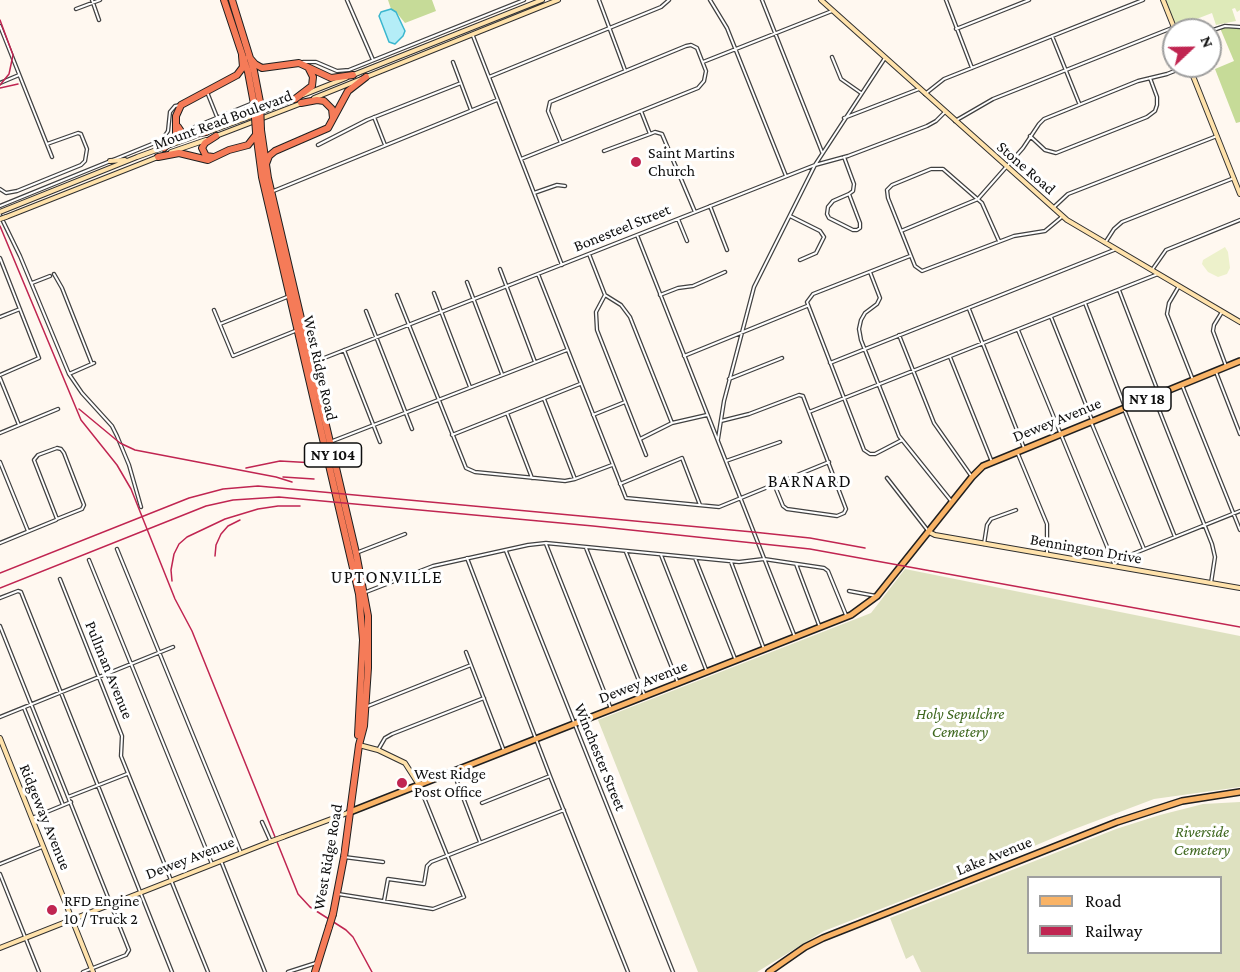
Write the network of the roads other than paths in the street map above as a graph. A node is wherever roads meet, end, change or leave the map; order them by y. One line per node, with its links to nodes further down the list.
1 (100, 0): 17 (street)
2 (224, 0): 36 (highway, West Ridge Road / NY 104)
3 (232, 0): 36 (highway, West Ridge Road / NY 104)
4 (347, 0): 39 (street)
5 (524, 0): 28 (street)
6 (542, 0): 25 (street, Mount Read Boulevard)
7 (558, 0): 31 (street, Mount Read Boulevard)
8 (600, 0): 26 (street)
9 (669, 0): 26 (street)
10 (710, 0): 35 (street)
11 (762, 0): 30 (street)
12 (821, 0): 19 (street, Stone Road)
13 (946, 0): 27 (street)
14 (1029, 0): 27 (street)
15 (1143, 0): 33 (street)
16 (1163, 0): 20 (street)
17 (92, 1): 18 (street); 21 (street)
18 (76, 9)
19 (833, 11): 30 (street); 38 (street, Stone Road)
20 (1171, 18)
21 (99, 20)
22 (0, 26): 48 (street)
23 (1222, 27): 24 (street)
24 (1240, 27)
25 (470, 28): 31 (street); 32 (street, Mount Read Boulevard)
26 (609, 28): 45 (street); 51 (street)
27 (956, 29): 44 (street)
28 (449, 30): 32 (street); 39 (street)
29 (1162, 33): 46 (street)
30 (776, 34): 35 (street); 93 (street)
31 (472, 35): 34 (street, Mount Read Boulevard); 51 (street)
32 (451, 36): 34 (street); 49 (street, Mount Read Boulevard)
33 (1052, 36): 44 (street); 46 (street)
34 (454, 42): 50 (street, Mount Read Boulevard)
35 (736, 50): 41 (street); 105 (street)
36 (246, 54): 43 (highway); 52 (highway); 58 (highway, West Ridge Road / NY 104)
37 (832, 57): 60 (street)
38 (885, 58): 57 (street, Stone Road); 60 (street)
39 (373, 60): 42 (street)
40 (453, 62): 56 (street)
41 (703, 62): 45 (street); 69 (street)
42 (301, 64): 43 (highway); 49 (highway); 62 (highway)
43 (272, 67): 58 (highway)
44 (972, 68): 61 (street)
45 (625, 70): 85 (street)
46 (1066, 70): 66 (street); 75 (street)
47 (1162, 74): 53 (street)
48 (19, 75): 55 (street); 86 (street)
49 (353, 75): 62 (street, Mount Read Boulevard)
50 (366, 77): 65 (street, Mount Read Boulevard); 76 (highway)
51 (489, 77): 63 (street)
52 (233, 78): 58 (highway); 59 (highway)
53 (1150, 78): 66 (street); 83 (street)
54 (1193, 78): 81 (street)
55 (0, 82)
56 (461, 83): 68 (street); 72 (street)
57 (919, 89): 61 (street, Stone Road); 73 (street)
58 (255, 90): 64 (highway, West Ridge Road / NY 104)
59 (206, 91): 67 (highway); 71 (street)
60 (861, 93): 73 (street)
61 (925, 94): 70 (street, Stone Road)
62 (295, 99): 79 (street, Mount Read Boulevard)
63 (498, 99): 68 (street); 100 (street)
64 (256, 103): 71 (street, Mount Read Boulevard); 78 (highway, West Ridge Road / NY 104, bridge)
65 (301, 103): 76 (highway); 82 (street, Mount Read Boulevard)
66 (1079, 104): 83 (street)
67 (181, 105): 74 (highway); 101 (street, Mount Read Boulevard)
68 (471, 110): 88 (street)
69 (641, 111): 80 (street); 85 (street)
70 (945, 112): 75 (street, Stone Road); 98 (street, Bonesteel Street)
71 (217, 117): 77 (street, Mount Read Boulevard)
72 (374, 117): 87 (street); 88 (street)
73 (844, 118): 93 (street)
74 (176, 121): 79 (highway); 89 (highway)
75 (955, 121): 103 (street, Stone Road)
76 (331, 125): 91 (highway)
77 (192, 128)
78 (258, 131): 84 (highway, West Ridge Road / NY 104); 90 (highway); 99 (highway, West Ridge Road / NY 104)
79 (206, 132): 89 (street, Mount Read Boulevard)
80 (650, 134): 92 (street); 117 (street)
81 (1217, 135): 106 (street); 115 (street)
82 (216, 136): 94 (highway); 97 (street, Mount Read Boulevard)
83 (1030, 136): 103 (street)
84 (262, 140): 91 (highway); 104 (highway, West Ridge Road / NY 104)
85 (561, 143): 100 (street)
86 (47, 144): 95 (street); 108 (street)
87 (318, 145)
88 (385, 145): 109 (street)
89 (164, 147): 96 (street, Mount Read Boulevard)
90 (244, 147): 94 (highway); 99 (highway)
91 (278, 149): 104 (highway)
92 (604, 151)
93 (822, 152): 102 (street)
94 (216, 156): 97 (highway)
95 (52, 157)
96 (137, 157): 101 (street); 116 (street, Mount Read Boulevard)
97 (158, 157): 116 (street, Mount Read Boulevard, bridge)
98 (844, 158): 102 (street, Bonesteel Street); 111 (street)
99 (258, 159): 109 (highway, West Ridge Road / NY 104)
100 (521, 159): 110 (street)
101 (110, 161): 116 (street, Mount Read Boulevard)
102 (814, 165): 105 (street, Bonesteel Street); 118 (street)
103 (1006, 167): 113 (street); 115 (street, Stone Road)
104 (266, 168): 109 (highway, West Ridge Road / NY 104)
105 (786, 176): 114 (street, Bonesteel Street)
106 (1236, 181): 112 (street); 126 (street)
107 (565, 186): 110 (street)
108 (0, 189)
109 (269, 193): 151 (highway, West Ridge Road / NY 104); 181 (highway, West Ridge Road / NY 104)
110 (534, 194): 133 (street)
111 (849, 194): 111 (street)
112 (1240, 194)
113 (978, 199): 122 (street); 122 (street); 125 (street)
114 (710, 206): 117 (street, Bonesteel Street); 128 (street)
115 (1053, 208): 119 (street, Stone Road)
116 (1, 211): 143 (street)
117 (695, 212): 120 (street, Bonesteel Street)
118 (789, 216): 132 (street); 168 (street)
119 (1063, 216): 125 (street); 126 (street, Stone Road)
120 (678, 219): 123 (street, Bonesteel Street); 124 (street)
121 (1240, 220): 135 (street)
122 (901, 231): 130 (street)
123 (637, 235): 129 (street, Bonesteel Street); 150 (street)
124 (687, 241)
125 (999, 241): 130 (street)
126 (1105, 243): 127 (street, Stone Road)
127 (1116, 249): 135 (street, Stone Road); 155 (street)
128 (728, 250)
129 (589, 254): 133 (street, Bonesteel Street); 149 (street)
130 (910, 256): 137 (street)
131 (0, 258): 156 (street)
132 (800, 260)
133 (562, 265): 139 (street, Bonesteel Street)
134 (500, 269): 145 (street)
135 (1152, 270): 140 (street, Stone Road)
136 (725, 272): 150 (street)
137 (870, 272): 154 (street); 172 (street)
138 (54, 274): 185 (street)
139 (538, 274): 145 (street, Bonesteel Street); 174 (street)
140 (1158, 274): 144 (street, Stone Road); 146 (street)
141 (50, 276): 143 (street)
142 (467, 282): 152 (street)
143 (32, 283): 185 (street)
144 (1179, 286): 160 (street, Stone Road); 189 (street)
145 (506, 287): 152 (street, Bonesteel Street); 179 (street)
146 (1119, 290): 153 (street); 194 (street)
147 (434, 293): 159 (street)
148 (397, 295): 165 (street)
149 (605, 295): 198 (street); 208 (street)
150 (660, 295): 175 (street)
151 (290, 296): 164 (street); 167 (highway, West Ridge Road / NY 104)
152 (474, 299): 159 (street, Bonesteel Street); 186 (street)
153 (1085, 303): 161 (street); 199 (street)
154 (808, 306): 168 (street); 180 (street)
155 (969, 307): 169 (street); 171 (street)
156 (20, 309): 162 (street); 187 (street)
157 (214, 310): 164 (street)
158 (366, 311): 170 (street)
159 (441, 312): 165 (street, Bonesteel Street); 193 (street)
160 (1222, 312): 163 (street, Stone Road); 182 (street)
161 (1051, 316): 166 (street); 207 (street)
162 (0, 317)
163 (1240, 322)
164 (220, 324): 167 (street)
165 (409, 325): 170 (street, Bonesteel Street); 197 (street)
166 (1018, 330): 171 (street); 214 (street)
167 (298, 331): 181 (highway, West Ridge Road / NY 104)
168 (742, 333): 175 (street); 188 (street)
169 (899, 335): 172 (street); 183 (street)
170 (376, 338): 173 (street, Bonesteel Street); 201 (street)
171 (983, 344): 176 (street); 223 (street)
172 (864, 349): 180 (street); 192 (street)
173 (344, 350): 181 (street, Bonesteel Street); 210 (street)
174 (567, 350): 179 (street); 190 (street)
175 (684, 356): 205 (street)
176 (950, 357): 183 (street); 229 (street)
177 (782, 358): 188 (street)
178 (1240, 361): 182 (main road, Dewey Avenue / NY 18)
179 (536, 362): 186 (street)
180 (830, 363): 196 (street)
181 (308, 364): 220 (highway, West Ridge Road / NY 104); 273 (highway, West Ridge Road / NY 104)
182 (1226, 366): 184 (main road, Dewey Avenue / NY 18)
183 (914, 371): 192 (street); 231 (street)
184 (1215, 371): 189 (main road, Dewey Avenue / NY 18); 215 (street)
185 (69, 374): 240 (street)
186 (502, 374): 193 (street)
187 (0, 376): 209 (street)
188 (729, 379): 206 (street)
189 (1193, 380): 191 (main road, Dewey Avenue / NY 18)
190 (581, 384): 195 (street); 204 (street)
191 (1182, 384): 194 (main road, Dewey Avenue / NY 18); 243 (street)
192 (879, 386): 196 (street); 219 (street)
193 (470, 387): 197 (street)
194 (1156, 395): 199 (main road, Dewey Avenue / NY 18); 245 (street)
195 (543, 399): 203 (street); 234 (street)
196 (844, 399): 202 (street); 219 (street)
197 (438, 400): 201 (street); 216 (street)
198 (625, 402): 204 (street); 217 (street)
199 (1125, 407): 207 (main road, Dewey Avenue / NY 18); 250 (street)
200 (58, 409): 209 (street)
201 (406, 412): 210 (street); 211 (street)
202 (809, 412): 206 (street); 228 (street)
203 (507, 413): 216 (street); 232 (street)
204 (593, 415): 230 (street)
205 (708, 415): 208 (street); 212 (street)
206 (720, 421): 212 (street); 218 (street)
207 (1092, 421): 214 (main road, Dewey Avenue / NY 18); 256 (street)
208 (672, 423): 217 (street)
209 (19, 425): 213 (street)
210 (373, 425): 220 (street); 221 (street)
211 (412, 429)
212 (713, 429): 218 (street)
213 (0, 433)
214 (1059, 434): 223 (main road, Dewey Avenue / NY 18); 268 (street)
215 (1240, 434)
216 (452, 435): 232 (street)
217 (640, 439): 225 (street)
218 (718, 440): 226 (street)
219 (902, 440): 238 (street)
220 (330, 442): 259 (highway, West Ridge Road / NY 104)
221 (380, 442)
222 (780, 442): 226 (street)
223 (1024, 448): 224 (main road, Dewey Avenue / NY 18)
224 (1017, 451): 229 (main road, Dewey Avenue / NY 18); 261 (street)
225 (646, 456)
226 (726, 461): 237 (street)
227 (0, 462): 247 (street)
228 (829, 462): 236 (street); 236 (street)
229 (992, 462): 231 (main road, Dewey Avenue / NY 18)
230 (612, 465): 234 (street); 235 (street)
231 (972, 477): 238 (main road, Dewey Avenue / NY 18)
232 (532, 478): 234 (street)
233 (887, 478): 248 (street)
234 (575, 479)
235 (620, 484): 239 (street); 239 (street)
236 (774, 484): 237 (street)
237 (741, 499): 239 (street); 264 (street)
238 (952, 502): 248 (main road, Dewey Avenue / NY 18)
239 (700, 505)
240 (141, 507)
241 (1016, 510): 253 (street)
242 (1240, 511): 243 (street)
243 (1233, 514): 245 (street); 246 (street)
244 (57, 519): 244 (street); 247 (street)
245 (1205, 525): 250 (street); 270 (street)
246 (1240, 530)
247 (28, 531): 251 (street)
248 (928, 532): 253 (street, Bennington Drive); 274 (main road, Dewey Avenue / NY 18)
249 (405, 534): 259 (street)
250 (1175, 537): 256 (street)
251 (0, 543)
252 (546, 543): 254 (street); 257 (street); 296 (street)
253 (984, 544): 261 (street, Bennington Drive)
254 (585, 547): 258 (street); 291 (street)
255 (117, 549): 282 (street)
256 (1144, 549): 268 (street)
257 (506, 550): 262 (street); 298 (street, Winchester Street)
258 (625, 551): 260 (street); 289 (street)
259 (356, 554): 273 (highway, West Ridge Road / NY 104)
260 (661, 554): 263 (street); 287 (street)
261 (1047, 555): 268 (street, Bennington Drive)
262 (467, 558): 273 (street); 300 (street)
263 (695, 558): 266 (street); 284 (street)
264 (764, 559): 266 (street); 267 (street); 279 (street)
265 (89, 560): 285 (street)
266 (730, 561): 281 (street)
267 (796, 564): 276 (street); 278 (street)
268 (1115, 567): 270 (street, Bennington Drive)
269 (60, 579): 288 (street, Pullman Avenue)
270 (1211, 583): 271 (street, Bennington Drive)
271 (1240, 588)
272 (849, 591): 274 (street)
273 (362, 593): 295 (highway, West Ridge Road / NY 104); 301 (highway, West Ridge Road / NY 104)
274 (878, 596): 276 (main road, Dewey Avenue / NY 18)
275 (0, 598): 290 (street)
276 (847, 617): 278 (main road, Dewey Avenue / NY 18)
277 (0, 626): 293 (street)
278 (820, 627): 279 (main road, Dewey Avenue / NY 18)
279 (795, 638): 281 (main road, Dewey Avenue / NY 18)
280 (173, 647): 282 (street)
281 (764, 650): 284 (main road, Dewey Avenue / NY 18)
282 (160, 652): 285 (street); 321 (street)
283 (466, 652): 286 (street)
284 (735, 661): 287 (main road, Dewey Avenue / NY 18)
285 (131, 664): 288 (street); 327 (street)
286 (471, 665): 292 (street); 295 (street)
287 (707, 672): 289 (main road, Dewey Avenue / NY 18)
288 (99, 677): 290 (street); 305 (street, Pullman Avenue)
289 (678, 683): 291 (main road, Dewey Avenue / NY 18)
290 (61, 692): 293 (street); 308 (street)
291 (645, 696): 296 (main road, Dewey Avenue / NY 18)
292 (484, 698): 302 (street); 303 (street)
293 (31, 704): 294 (street); 310 (street)
294 (24, 707): 297 (street); 313 (street)
295 (365, 707): 301 (highway, West Ridge Road / NY 104)
296 (611, 709): 298 (main road, Dewey Avenue / NY 18)
297 (0, 717)
298 (574, 724): 300 (main road, Dewey Avenue / NY 18); 347 (street, Winchester Street)
299 (0, 738): 316 (street, Ridgeway Avenue)
300 (536, 739): 303 (main road, Dewey Avenue / NY 18); 306 (street)
301 (359, 745): 302 (street); 315 (highway, West Ridge Road / NY 104)
302 (378, 750): 307 (street)
303 (504, 752): 304 (main road, Dewey Avenue / NY 18)
304 (453, 771): 307 (main road, Dewey Avenue / NY 18); 319 (street)
305 (128, 774): 308 (street); 329 (street, Pullman Avenue)
306 (550, 776): 312 (street); 314 (street)
307 (419, 785): 315 (main road, Dewey Avenue / NY 18); 322 (street)
308 (98, 786): 310 (street); 330 (street)
309 (1240, 792): 348 (main road, Lake Avenue)
310 (68, 797): 311 (street)
311 (71, 802): 313 (street); 333 (street)
312 (482, 803)
313 (63, 806): 316 (street)
314 (564, 810): 319 (street); 346 (street)
315 (350, 812): 318 (street, Dewey Avenue, bridge); 323 (highway, West Ridge Road / NY 104)
316 (32, 818): 320 (street, Ridgeway Avenue)
317 (262, 822): 318 (street)
318 (271, 841): 321 (street, Dewey Avenue)
319 (480, 843): 322 (street)
320 (43, 847): 326 (street); 334 (street, Ridgeway Avenue)
321 (241, 853): 324 (street, Dewey Avenue)
322 (447, 856): 332 (street); 332 (street)
323 (344, 857): 325 (street); 331 (highway, West Ridge Road / NY 104)
324 (221, 861): 327 (street, Dewey Avenue); 343 (street)
325 (383, 862)
326 (0, 864)
327 (212, 864): 329 (street, Dewey Avenue)
328 (0, 874): 335 (street)
329 (171, 880): 330 (street, Dewey Avenue); 342 (street, Pullman Avenue)
330 (140, 892): 333 (street, Dewey Avenue); 341 (street)
331 (338, 894): 332 (street); 337 (highway, West Ridge Road / NY 104, bridge)
332 (384, 901)
333 (111, 904): 334 (street, Dewey Avenue); 338 (street)
334 (72, 919): 335 (street, Dewey Avenue); 338 (street, Ridgeway Avenue)
335 (26, 938): 336 (street, Dewey Avenue); 339 (street)
336 (0, 948)
337 (318, 963): 344 (street); 345 (highway, West Ridge Road / NY 104)
338 (93, 970): 340 (street)
339 (39, 972)
340 (83, 972)
341 (172, 972)
342 (208, 972)
343 (265, 972)
344 (288, 972)
345 (315, 972)
346 (628, 972)
347 (673, 972)
348 (769, 972)

